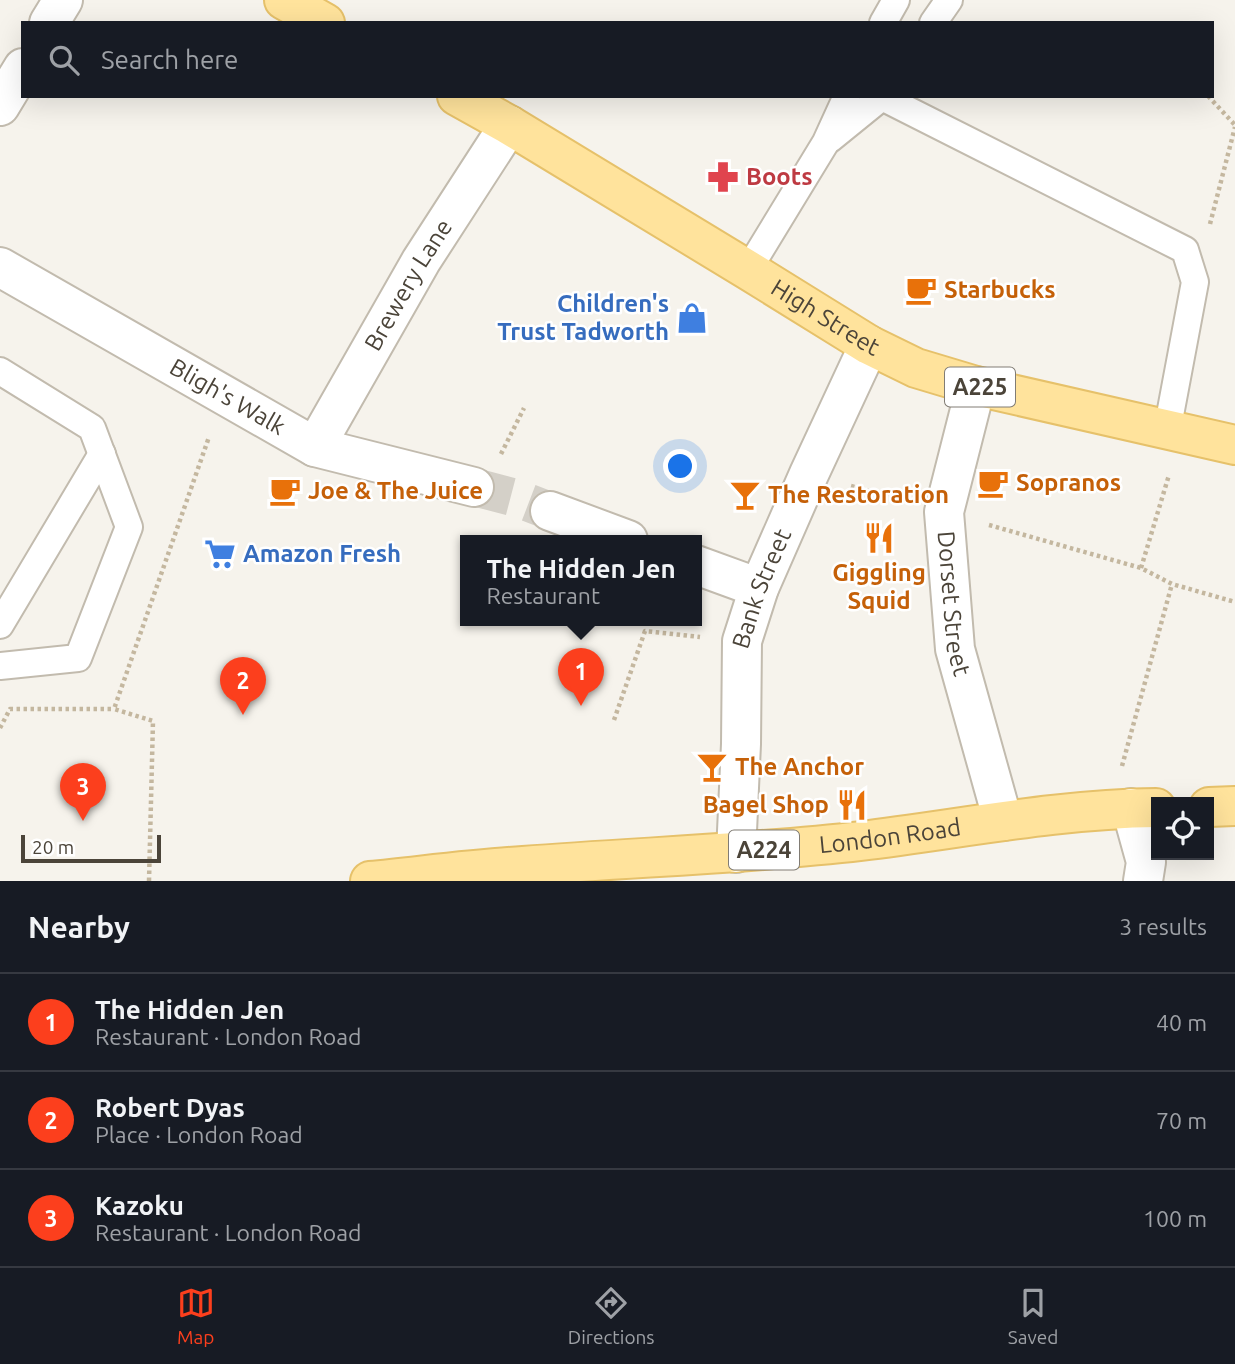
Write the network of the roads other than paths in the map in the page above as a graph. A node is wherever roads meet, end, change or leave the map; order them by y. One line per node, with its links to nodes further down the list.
1 (63, 0): 5 (street)
2 (284, 0): 6 (main road)
3 (896, 0): 7 (lane)
4 (949, 0): 8 (lane)
5 (50, 21)
6 (321, 21)
7 (884, 21)
8 (934, 21)
9 (21, 71): 14 (street)
10 (461, 98): 15 (main road, High Street / A225)
11 (846, 98): 16 (lane)
12 (880, 98): 16 (lane)
13 (886, 98): 22 (lane)
14 (0, 106)
15 (509, 125): 18 (main road, High Street / A225); 24 (street, Brewery Lane)
16 (826, 142): 18 (lane)
17 (0, 267): 24 (street, Bligh's Walk)
18 (748, 270): 19 (main road, High Street / A225)
19 (869, 345): 21 (main road, High Street / A225); 30 (street, Bank Street)
20 (0, 371): 25 (lane)
21 (976, 386): 22 (main road, High Street / A225); 36 (street, Dorset Street)
22 (1174, 432): 23 (main road, High Street / A225)
23 (1235, 445)
24 (315, 447): 26 (street, Bligh's Walk)
25 (102, 454): 31 (lane); 32 (lane)
26 (485, 474)
27 (550, 511): 28 (street)
28 (615, 535)
29 (702, 567): 30 (street)
30 (759, 588): 37 (street, Bank Street)
31 (0, 625)
32 (0, 666)
33 (1235, 806): 34 (main road)
34 (1214, 807)
35 (1133, 808): 36 (main road, London Road / A224); 40 (street)
36 (1003, 821): 37 (main road, London Road / A224)
37 (736, 853): 38 (main road, London Road / A224)
38 (521, 873): 39 (main road, London Road / A224)
39 (370, 881)
40 (1143, 881)

